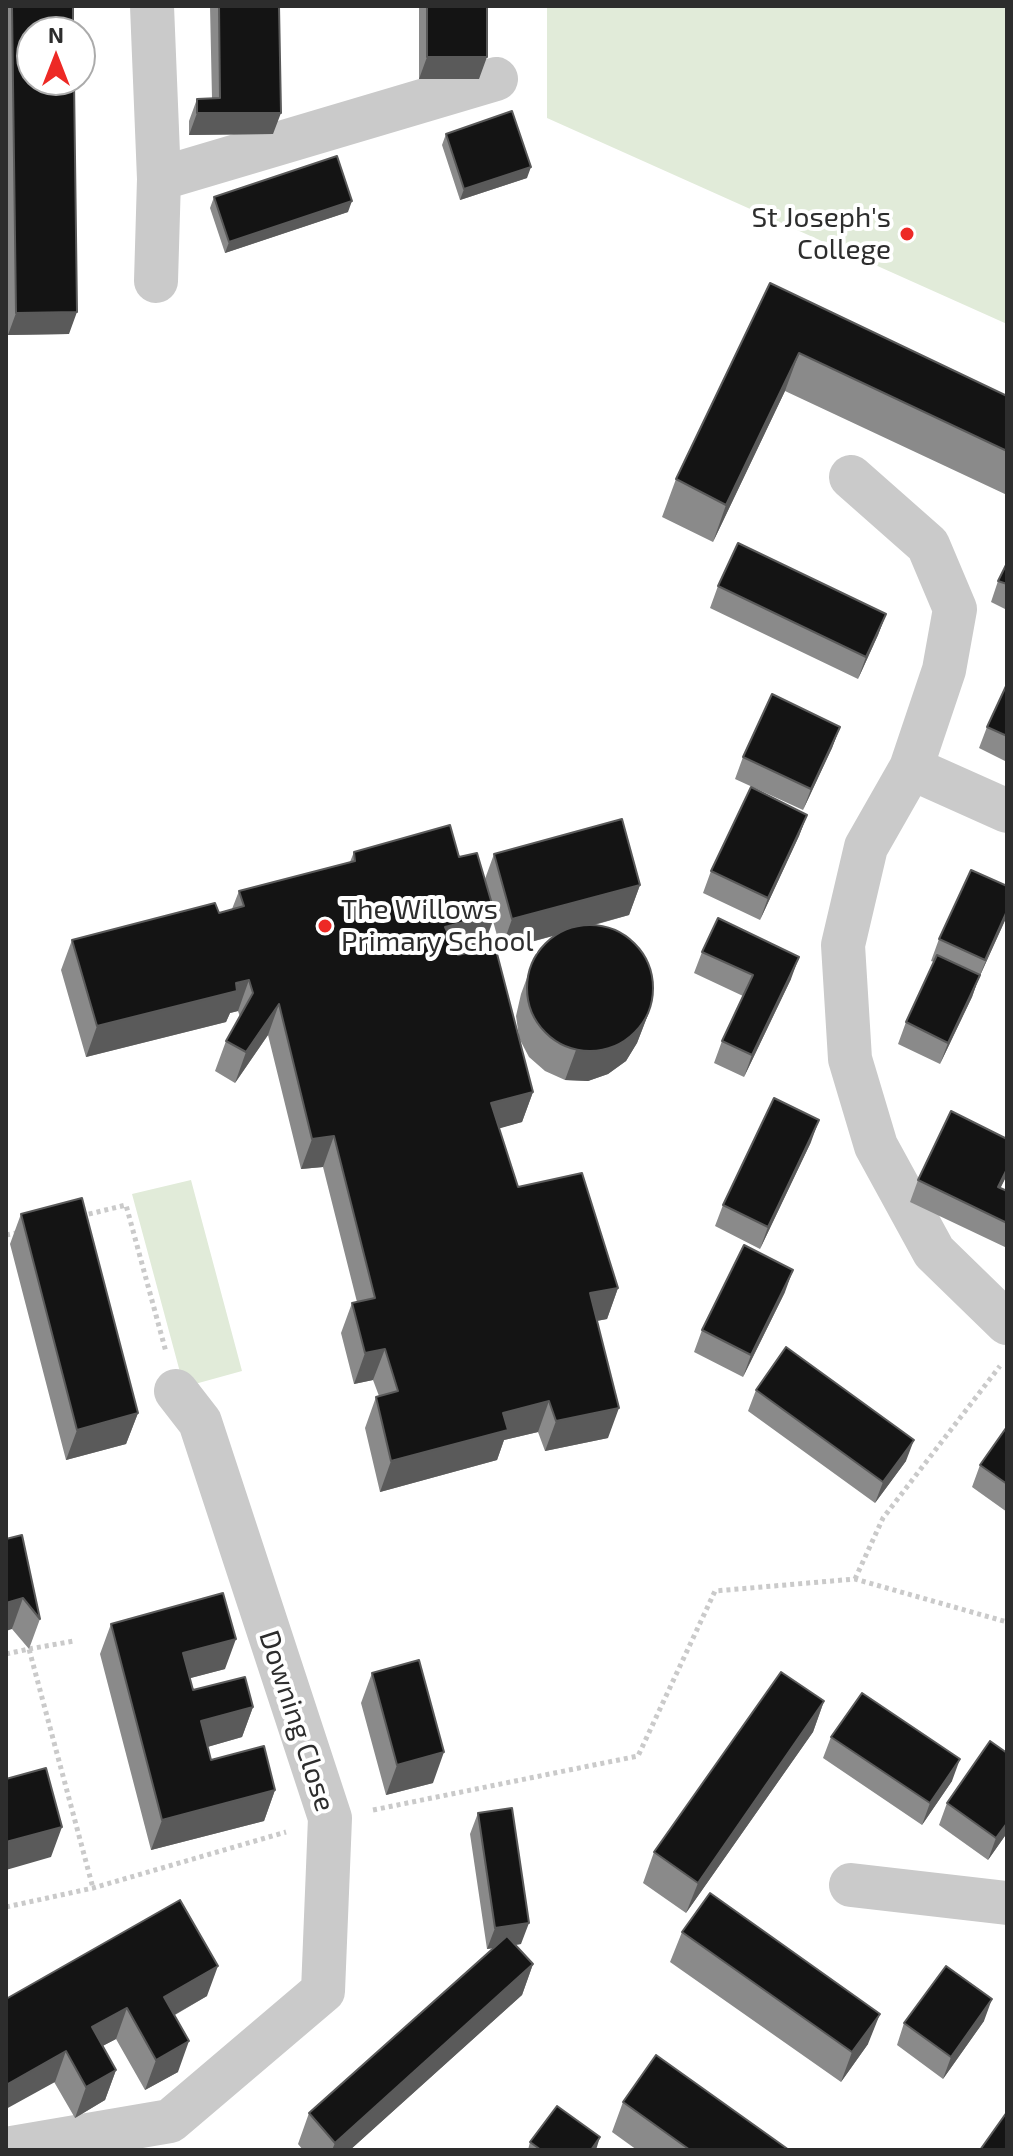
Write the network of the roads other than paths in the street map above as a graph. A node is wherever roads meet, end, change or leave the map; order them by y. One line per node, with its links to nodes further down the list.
1 (152, 6): 3 (street)
2 (496, 79): 3 (street)
3 (159, 179): 4 (street)
4 (156, 281)
5 (851, 477): 6 (street)
6 (911, 768): 7 (street); 8 (street)
7 (1007, 811)
8 (1007, 1323)
9 (176, 1391): 12 (street, Downing Close)
10 (851, 1885): 11 (street)
11 (1007, 1903)
12 (6, 2149)

